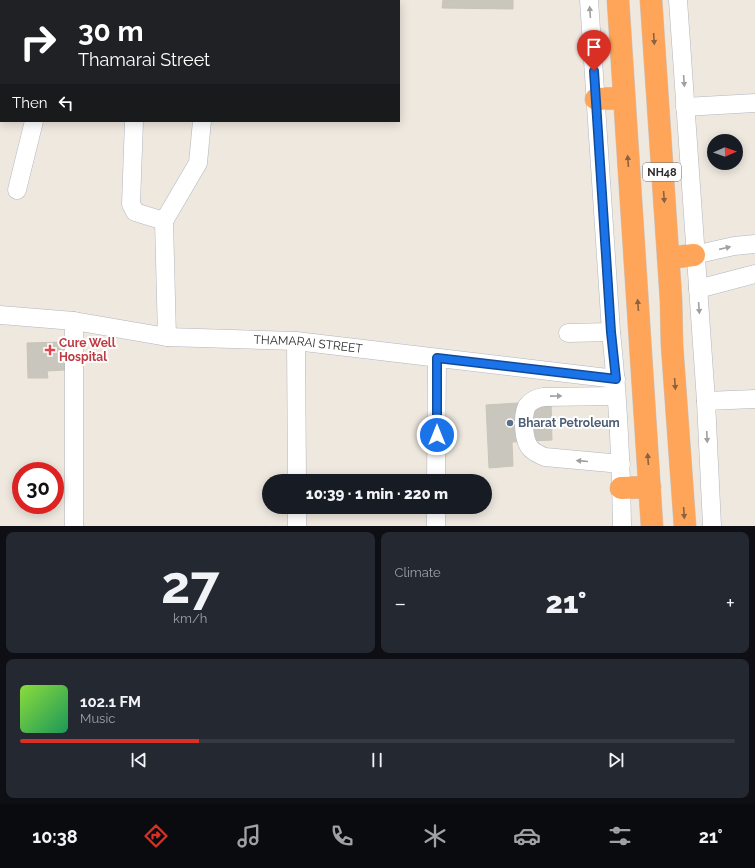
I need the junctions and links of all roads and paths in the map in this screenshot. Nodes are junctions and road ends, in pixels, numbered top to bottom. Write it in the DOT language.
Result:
graph roads {
  1 [pos="589,0"];
  2 [pos="618,0"];
  3 [pos="651,0"];
  4 [pos="678,0"];
  5 [pos="624,98"];
  6 [pos="596,99"];
  7 [pos="755,103"];
  8 [pos="685,108"];
  9 [pos="34,122"];
  10 [pos="134,122"];
  11 [pos="202,122"];
  12 [pos="16,190"];
  13 [pos="164,221"];
  14 [pos="755,244"];
  15 [pos="694,255"];
  16 [pos="668,258"];
  17 [pos="755,274"];
  18 [pos="698,289"];
  19 [pos="0,315"];
  20 [pos="74,321"];
  21 [pos="611,332"];
  22 [pos="568,333"];
  23 [pos="166,337"];
  24 [pos="296,341"];
  25 [pos="437,358"];
  26 [pos="616,387"];
  27 [pos="755,399"];
  28 [pos="706,401"];
  29 [pos="621,464"];
  30 [pos="296,474"];
  31 [pos="436,474"];
  32 [pos="650,487"];
  33 [pos="621,488"];
  34 [pos="297,514"];
  35 [pos="436,514"];
  36 [pos="74,526"];
  37 [pos="297,526"];
  38 [pos="436,526"];
  39 [pos="622,526"];
  40 [pos="652,526"];
  41 [pos="685,526"];
  42 [pos="712,526"];
  6 -- 1 [label="street, one-way"];
  2 -- 5 [label="highway, NH48"];
  3 -- 16 [label="highway, NH48, one-way"];
  4 -- 8 [label="street, one-way"];
  5 -- 6 [label="highway"];
  32 -- 5 [label="highway, NH48, one-way"];
  6 -- 21 [label="street"];
  7 -- 8 [label="street"];
  8 -- 15 [label="street"];
  9 -- 12 [label="street"];
  10 -- 13 [label="street"];
  11 -- 13 [label="street"];
  13 -- 23 [label="street"];
  15 -- 14 [label="street, one-way"];
  15 -- 16 [label="highway"];
  15 -- 18 [label="street"];
  16 -- 41 [label="highway, NH48, one-way"];
  17 -- 18 [label="street"];
  18 -- 28 [label="street, one-way"];
  19 -- 20 [label="street, THAMARAI STREET"];
  20 -- 23 [label="street, THAMARAI STREET"];
  20 -- 36 [label="street"];
  21 -- 22 [label="street"];
  21 -- 26 [label="street"];
  23 -- 24 [label="street, THAMARAI STREET"];
  24 -- 25 [label="street, THAMARAI STREET"];
  24 -- 30 [label="street"];
  25 -- 26 [label="street, THAMARAI STREET"];
  25 -- 31 [label="street"];
  26 -- 29 [label="street"];
  29 -- 26 [label="street, one-way"];
  27 -- 28 [label="street"];
  28 -- 42 [label="street, one-way"];
  29 -- 33 [label="street"];
  32 -- 33 [label="highway"];
  32 -- 40 [label="highway, NH48"];
  33 -- 39 [label="street"];
  34 -- 37 [label="street"];
  35 -- 38 [label="street"];
}
